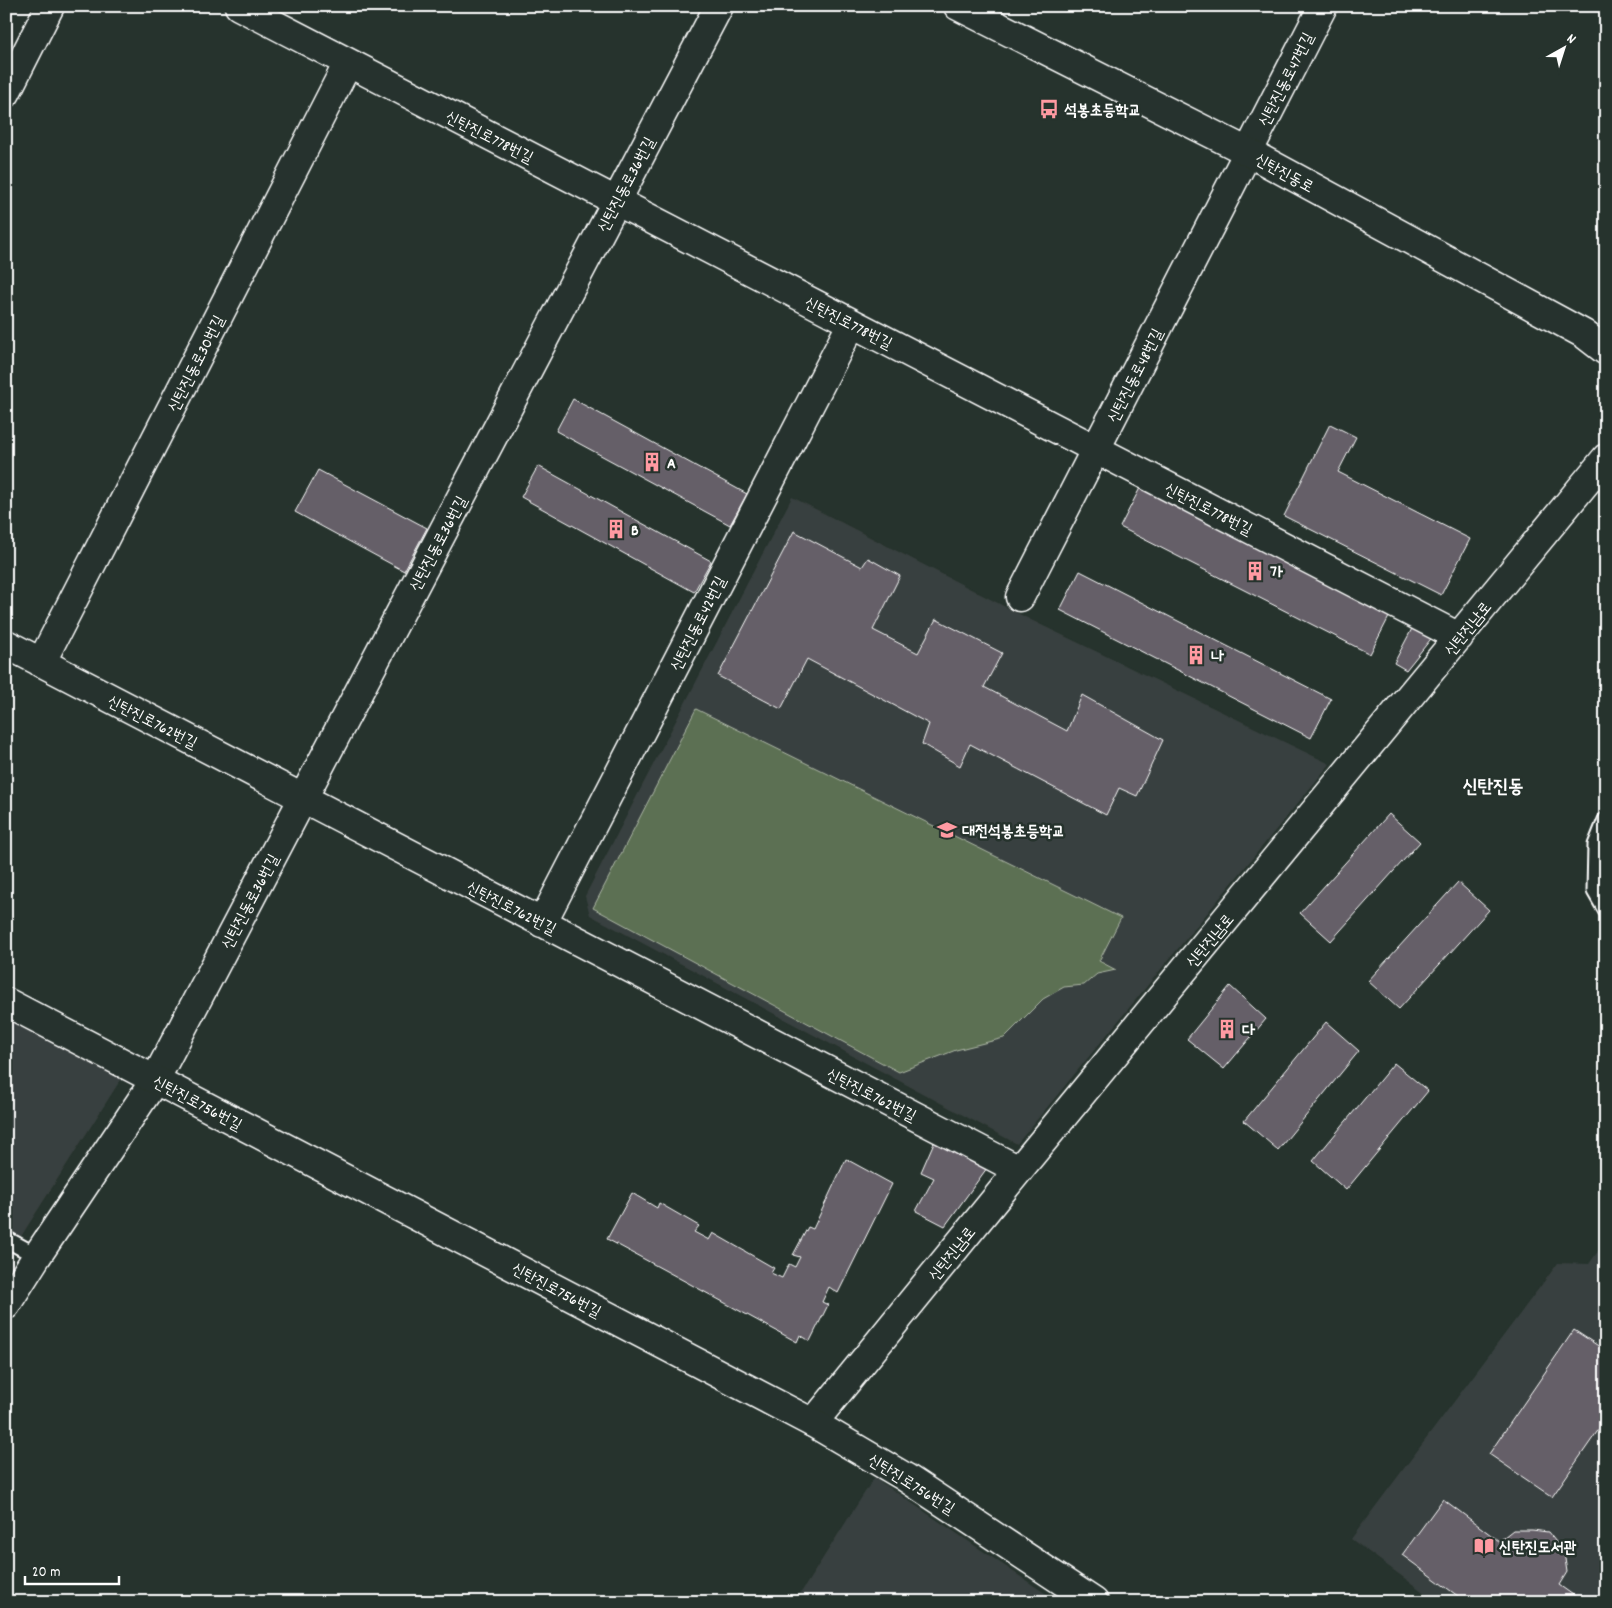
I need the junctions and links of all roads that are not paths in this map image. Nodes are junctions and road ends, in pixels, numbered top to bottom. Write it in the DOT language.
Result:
graph roads {
  1 [pos="50,6"];
  2 [pos="239,6"];
  3 [pos="719,6"];
  4 [pos="958,6"];
  5 [pos="1323,6"];
  6 [pos="348,62"];
  7 [pos="6,93"];
  8 [pos="1248,152"];
  9 [pos="616,201"];
  10 [pos="852,323"];
  11 [pos="1606,350"];
  12 [pos="1096,449"];
  13 [pos="1606,458"];
  14 [pos="1020,597"];
  15 [pos="1459,638"];
  16 [pos="6,644"];
  17 [pos="42,663"];
  18 [pos="303,798"];
  19 [pos="1606,820"];
  20 [pos="1606,910"];
  21 [pos="542,923"];
  22 [pos="6,1002"];
  23 [pos="156,1080"];
  24 [pos="1019,1170"];
  25 [pos="6,1240"];
  26 [pos="37,1256"];
  27 [pos="6,1305"];
  28 [pos="813,1423"];
  29 [pos="1094,1602"];
  1 -- 7 [label="street"];
  2 -- 6 [label="street, 신탄진로778번길"];
  3 -- 9 [label="street, 신탄진동로36번길"];
  4 -- 8 [label="street, 신탄진동로"];
  5 -- 8 [label="street, 신탄진동로47번길"];
  6 -- 9 [label="street, 신탄진로778번길"];
  6 -- 17 [label="street, 신탄진동로30번길"];
  8 -- 11 [label="street, 신탄진동로"];
  8 -- 12 [label="street, 신탄진동로48번길"];
  9 -- 10 [label="street, 신탄진로778번길"];
  9 -- 18 [label="street, 신탄진동로36번길"];
  10 -- 12 [label="street, 신탄진로778번길"];
  10 -- 21 [label="street, 신탄진동로42번길"];
  12 -- 14 [label="street, 신탄진동로48번길"];
  12 -- 15 [label="street, 신탄진로778번길"];
  13 -- 15 [label="street, 신탄진남로"];
  15 -- 24 [label="street, 신탄진남로"];
  16 -- 17 [label="street, 신탄진로762번길"];
  17 -- 18 [label="street, 신탄진로762번길"];
  18 -- 21 [label="street, 신탄진로762번길"];
  18 -- 23 [label="street, 신탄진동로36번길"];
  19 -- 20 [label="lane"];
  21 -- 24 [label="street, 신탄진로762번길"];
  22 -- 23 [label="street, 신탄진로756번길"];
  23 -- 26 [label="street, 신탄진동로36번길"];
  23 -- 28 [label="street, 신탄진로756번길"];
  24 -- 28 [label="street, 신탄진남로"];
  25 -- 26 [label="lane"];
  26 -- 27 [label="street, 신탄진동로36번길"];
  28 -- 29 [label="street, 신탄진로756번길"];
}
